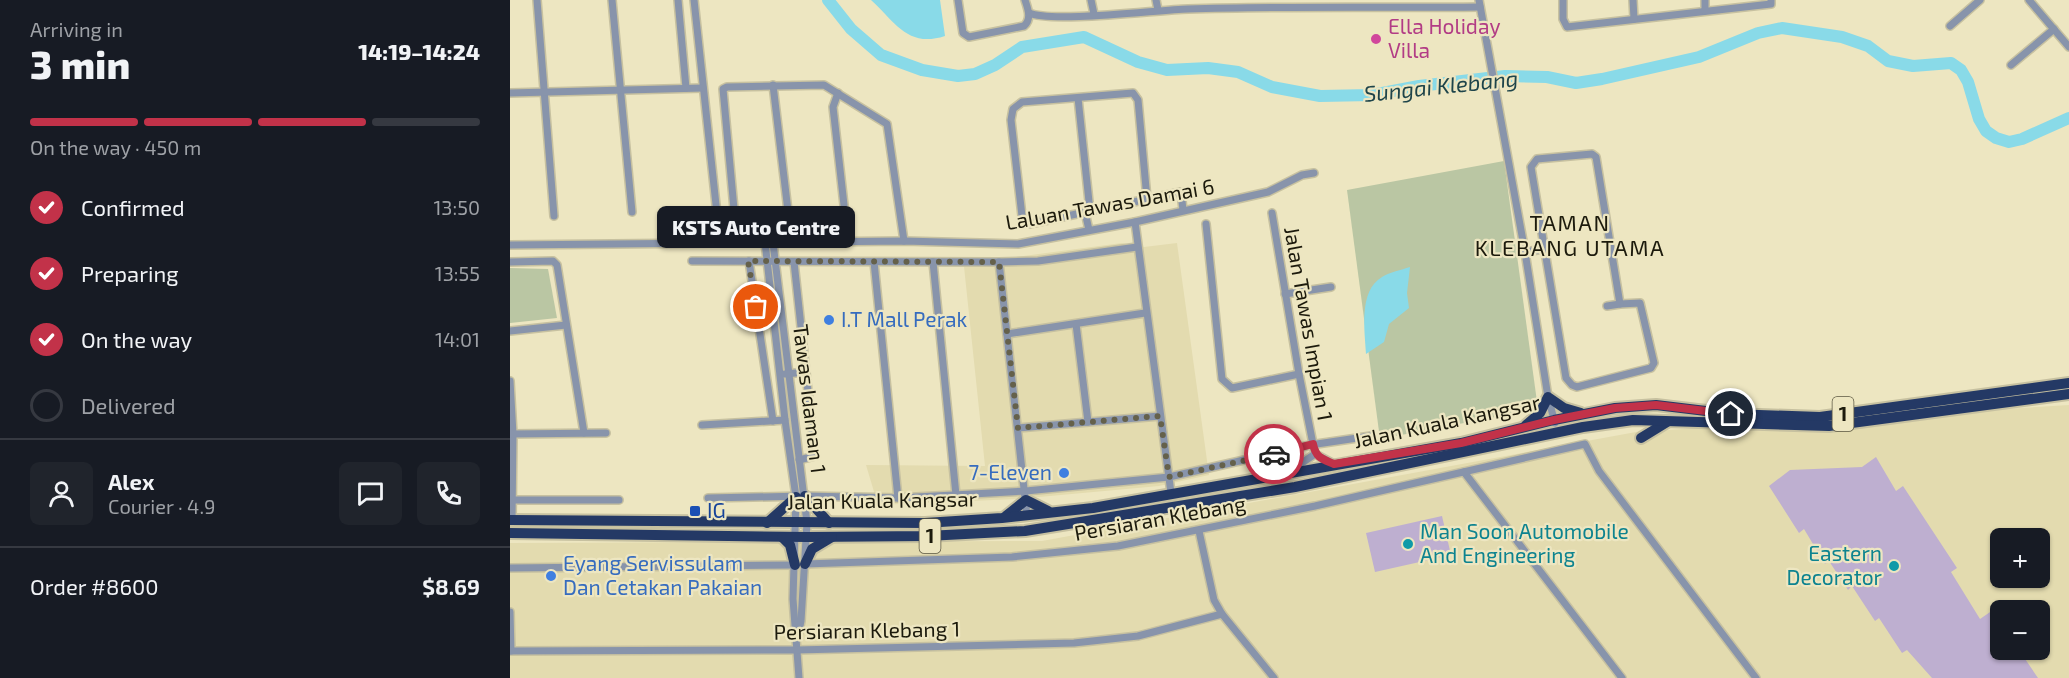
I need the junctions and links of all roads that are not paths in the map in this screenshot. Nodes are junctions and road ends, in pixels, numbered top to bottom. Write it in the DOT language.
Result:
graph roads {
  1 [pos="537,0"];
  2 [pos="612,0"];
  3 [pos="678,0"];
  4 [pos="694,0"];
  5 [pos="958,0"];
  6 [pos="1025,0"];
  7 [pos="1091,0"];
  8 [pos="1156,0"];
  9 [pos="1217,0"];
  10 [pos="1563,0"];
  11 [pos="1633,0"];
  12 [pos="1705,0"];
  13 [pos="1771,0"];
  14 [pos="1980,0"];
  15 [pos="2029,0"];
  16 [pos="1480,4"];
  17 [pos="1219,9"];
  18 [pos="1158,10"];
  19 [pos="1705,11"];
  20 [pos="1029,12"];
  21 [pos="1094,14"];
  22 [pos="1634,19"];
  23 [pos="1950,26"];
  24 [pos="2054,29"];
  25 [pos="2069,47"];
  26 [pos="2012,65"];
  27 [pos="773,85"];
  28 [pos="686,88"];
  29 [pos="703,88"];
  30 [pos="620,90"];
  31 [pos="543,92"];
  32 [pos="510,93"];
  33 [pos="838,93"];
  34 [pos="1078,98"];
  35 [pos="1314,173"];
  36 [pos="1148,199"];
  37 [pos="844,205"];
  38 [pos="734,209"];
  39 [pos="1183,210"];
  40 [pos="788,211"];
  41 [pos="632,212"];
  42 [pos="1088,212"];
  43 [pos="1272,213"];
  44 [pos="554,216"];
  45 [pos="1135,222"];
  46 [pos="1206,224"];
  47 [pos="1089,231"];
  48 [pos="904,241"];
  49 [pos="720,242"];
  50 [pos="769,243"];
  51 [pos="510,245"];
  52 [pos="1137,247"];
  53 [pos="1544,249"];
  54 [pos="1526,252"];
  55 [pos="692,261"];
  56 [pos="748,261"];
  57 [pos="510,262"];
  58 [pos="771,262"];
  59 [pos="794,262"];
  60 [pos="874,262"];
  61 [pos="933,262"];
  62 [pos="999,262"];
  63 [pos="1332,287"];
  64 [pos="1285,294"];
  65 [pos="1620,304"];
  66 [pos="1607,306"];
  67 [pos="1145,313"];
  68 [pos="1076,324"];
  69 [pos="566,325"];
  70 [pos="510,331"];
  71 [pos="1007,334"];
  72 [pos="806,372"];
  73 [pos="788,374"];
  74 [pos="779,375"];
  75 [pos="1299,375"];
  76 [pos="510,381"];
  77 [pos="2069,383"];
  78 [pos="2069,394"];
  79 [pos="1548,397"];
  80 [pos="1584,414"];
  81 [pos="1160,416"];
  82 [pos="784,420"];
  83 [pos="1667,421"];
  84 [pos="773,422"];
  85 [pos="1088,422"];
  86 [pos="1555,422"];
  87 [pos="702,425"];
  88 [pos="1591,426"];
  89 [pos="1018,428"];
  90 [pos="1522,428"];
  91 [pos="606,433"];
  92 [pos="512,434"];
  93 [pos="584,434"];
  94 [pos="1371,436"];
  95 [pos="1641,438"];
  96 [pos="1313,444"];
  97 [pos="1480,449"];
  98 [pos="1315,454"];
  99 [pos="799,460"];
  100 [pos="1334,464"];
  101 [pos="1464,472"];
  102 [pos="1288,473"];
  103 [pos="1169,477"];
  104 [pos="1171,493"];
  105 [pos="956,495"];
  106 [pos="800,496"];
  107 [pos="1026,496"];
  108 [pos="708,498"];
  109 [pos="898,498"];
  110 [pos="511,500"];
  111 [pos="619,500"];
  112 [pos="1054,513"];
  113 [pos="1027,516"];
  114 [pos="1002,518"];
  115 [pos="511,520"];
  116 [pos="766,523"];
  117 [pos="801,523"];
  118 [pos="829,523"];
  119 [pos="1057,527"];
  120 [pos="1199,531"];
  121 [pos="1003,533"];
  122 [pos="510,534"];
  123 [pos="782,537"];
  124 [pos="802,537"];
  125 [pos="832,537"];
  126 [pos="800,565"];
  127 [pos="510,568"];
  128 [pos="510,612"];
  129 [pos="1222,614"];
  130 [pos="797,650"];
  131 [pos="510,651"];
  132 [pos="798,678"];
  133 [pos="1274,678"];
  134 [pos="1622,678"];
  135 [pos="1756,678"];
  1 -- 31 [label="street"];
  2 -- 30 [label="street"];
  3 -- 28 [label="street"];
  4 -- 29 [label="street"];
  5 -- 20 [label="street"];
  6 -- 20 [label="street"];
  7 -- 21 [label="street"];
  8 -- 18 [label="street"];
  9 -- 17 [label="street"];
  10 -- 22 [label="street"];
  11 -- 22 [label="street"];
  12 -- 19 [label="street"];
  13 -- 19 [label="street"];
  14 -- 23 [label="street"];
  15 -- 24 [label="street"];
  16 -- 17 [label="street"];
  16 -- 54 [label="street"];
  17 -- 18 [label="street"];
  18 -- 21 [label="street"];
  19 -- 22 [label="street"];
  20 -- 21 [label="street"];
  24 -- 25 [label="street"];
  24 -- 26 [label="street"];
  27 -- 33 [label="street"];
  27 -- 38 [label="street"];
  27 -- 40 [label="street"];
  28 -- 29 [label="street"];
  28 -- 30 [label="street"];
  29 -- 49 [label="street"];
  30 -- 31 [label="street"];
  30 -- 41 [label="street"];
  31 -- 32 [label="street"];
  31 -- 44 [label="street"];
  33 -- 37 [label="street"];
  33 -- 48 [label="street"];
  34 -- 36 [label="street"];
  34 -- 42 [label="street"];
  34 -- 42 [label="street"];
  35 -- 39 [label="street, Laluan Tawas Damai 6"];
  36 -- 39 [label="street"];
  36 -- 42 [label="street"];
  39 -- 45 [label="street, Laluan Tawas Damai 6"];
  42 -- 47 [label="street"];
  43 -- 64 [label="street, Jalan Tawas Impian 1"];
  45 -- 47 [label="street, Laluan Tawas Damai 6"];
  45 -- 52 [label="street"];
  46 -- 75 [label="street"];
  47 -- 48 [label="street, Laluan Tawas Damai 6"];
  48 -- 50 [label="street, Laluan Tawas Damai 6"];
  49 -- 50 [label="street, Laluan Tawas Damai 6"];
  49 -- 51 [label="street, Laluan Tawas Damai 6"];
  50 -- 58 [label="street, Tawas Idaman 1"];
  52 -- 62 [label="street, Laluan Tawas Damai 6"];
  52 -- 67 [label="street"];
  53 -- 54 [label="street"];
  53 -- 65 [label="street"];
  53 -- 65 [label="street"];
  54 -- 79 [label="street"];
  55 -- 56 [label="street, Laluan Tawas Damai 6"];
  56 -- 58 [label="street, Laluan Tawas Damai 6"];
  56 -- 84 [label="street"];
  57 -- 69 [label="street"];
  58 -- 59 [label="street, Laluan Tawas Damai 6"];
  58 -- 73 [label="street, Tawas Idaman 1"];
  58 -- 74 [label="street, Tawas Idaman 1"];
  59 -- 60 [label="street, Laluan Tawas Damai 6"];
  59 -- 72 [label="street"];
  60 -- 61 [label="street, Laluan Tawas Damai 6"];
  60 -- 109 [label="street"];
  61 -- 62 [label="street, Laluan Tawas Damai 6"];
  61 -- 105 [label="street"];
  62 -- 71 [label="street"];
  63 -- 64 [label="street"];
  64 -- 75 [label="street, Jalan Tawas Impian 1"];
  65 -- 66 [label="street"];
  67 -- 68 [label="street"];
  67 -- 81 [label="street"];
  68 -- 71 [label="street"];
  68 -- 85 [label="street"];
  69 -- 70 [label="street"];
  69 -- 93 [label="street"];
  71 -- 89 [label="street"];
  72 -- 73 [label="street"];
  72 -- 99 [label="street"];
  73 -- 74 [label="street"];
  73 -- 99 [label="street, Tawas Idaman 1"];
  74 -- 82 [label="street, Tawas Idaman 1"];
  75 -- 96 [label="street, Jalan Tawas Impian 1"];
  76 -- 92 [label="street"];
  77 -- 80 [label="highway, Jalan Kuala Kangsar / 1"];
  78 -- 83 [label="highway, Jalan Kuala Kangsar / 1"];
  79 -- 80 [label="highway"];
  79 -- 86 [label="street"];
  79 -- 90 [label="highway"];
  80 -- 86 [label="highway, Jalan Kuala Kangsar / 1"];
  81 -- 85 [label="street"];
  81 -- 103 [label="street"];
  82 -- 84 [label="street"];
  82 -- 106 [label="street, Tawas Idaman 1"];
  83 -- 88 [label="highway, Jalan Kuala Kangsar / 1"];
  83 -- 95 [label="highway"];
  84 -- 87 [label="street"];
  85 -- 89 [label="street"];
  86 -- 88 [label="highway"];
  86 -- 90 [label="highway, Jalan Kuala Kangsar / 1"];
  86 -- 97 [label="highway"];
  88 -- 97 [label="highway, Jalan Kuala Kangsar / 1"];
  89 -- 107 [label="street"];
  90 -- 100 [label="highway, Jalan Kuala Kangsar / 1"];
  91 -- 93 [label="street"];
  92 -- 93 [label="street"];
  92 -- 110 [label="street"];
  94 -- 96 [label="street"];
  96 -- 98 [label="street, Jalan Tawas Impian 1"];
  96 -- 103 [label="street"];
  97 -- 119 [label="highway, Jalan Kuala Kangsar / 1"];
  98 -- 100 [label="street, Jalan Tawas Impian 1"];
  98 -- 102 [label="street"];
  99 -- 106 [label="street, Tawas Idaman 1"];
  100 -- 102 [label="highway, Jalan Kuala Kangsar / 1"];
  101 -- 120 [label="street, Persiaran Klebang"];
  101 -- 134 [label="street"];
  101 -- 135 [label="street, Persiaran Klebang"];
  102 -- 104 [label="highway, Jalan Kuala Kangsar / 1"];
  103 -- 104 [label="street"];
  103 -- 107 [label="street"];
  104 -- 112 [label="highway, Jalan Kuala Kangsar / 1"];
  105 -- 107 [label="street"];
  105 -- 109 [label="street"];
  106 -- 108 [label="street"];
  106 -- 109 [label="street"];
  106 -- 116 [label="highway"];
  106 -- 117 [label="street, Tawas Idaman 1"];
  106 -- 117 [label="street, Tawas Idaman 1"];
  106 -- 118 [label="highway"];
  107 -- 112 [label="highway"];
  107 -- 113 [label="street"];
  107 -- 114 [label="highway"];
  110 -- 111 [label="street"];
  110 -- 115 [label="street"];
  112 -- 113 [label="highway, Jalan Kuala Kangsar / 1"];
  113 -- 114 [label="highway, Jalan Kuala Kangsar / 1"];
  113 -- 119 [label="highway"];
  113 -- 121 [label="highway"];
  114 -- 118 [label="highway, Jalan Kuala Kangsar / 1"];
  115 -- 116 [label="highway, Jalan Kuala Kangsar / 1"];
  116 -- 117 [label="highway, Jalan Kuala Kangsar / 1"];
  117 -- 118 [label="highway, Jalan Kuala Kangsar / 1"];
  117 -- 124 [label="street"];
  117 -- 124 [label="street"];
  119 -- 121 [label="highway, Jalan Kuala Kangsar / 1"];
  120 -- 126 [label="street, Persiaran Klebang"];
  120 -- 129 [label="street"];
  121 -- 125 [label="highway, Jalan Kuala Kangsar / 1"];
  122 -- 123 [label="highway, Jalan Kuala Kangsar / 1"];
  123 -- 124 [label="highway, Jalan Kuala Kangsar / 1"];
  123 -- 126 [label="highway"];
  124 -- 125 [label="highway, Jalan Kuala Kangsar / 1"];
  124 -- 126 [label="street"];
  124 -- 126 [label="street"];
  125 -- 126 [label="highway"];
  126 -- 127 [label="street, Persiaran Klebang"];
  126 -- 130 [label="street"];
  128 -- 131 [label="street"];
  129 -- 130 [label="street, Persiaran Klebang 1"];
  129 -- 133 [label="street"];
  130 -- 131 [label="street, Persiaran Klebang 1"];
  130 -- 132 [label="street"];
}
